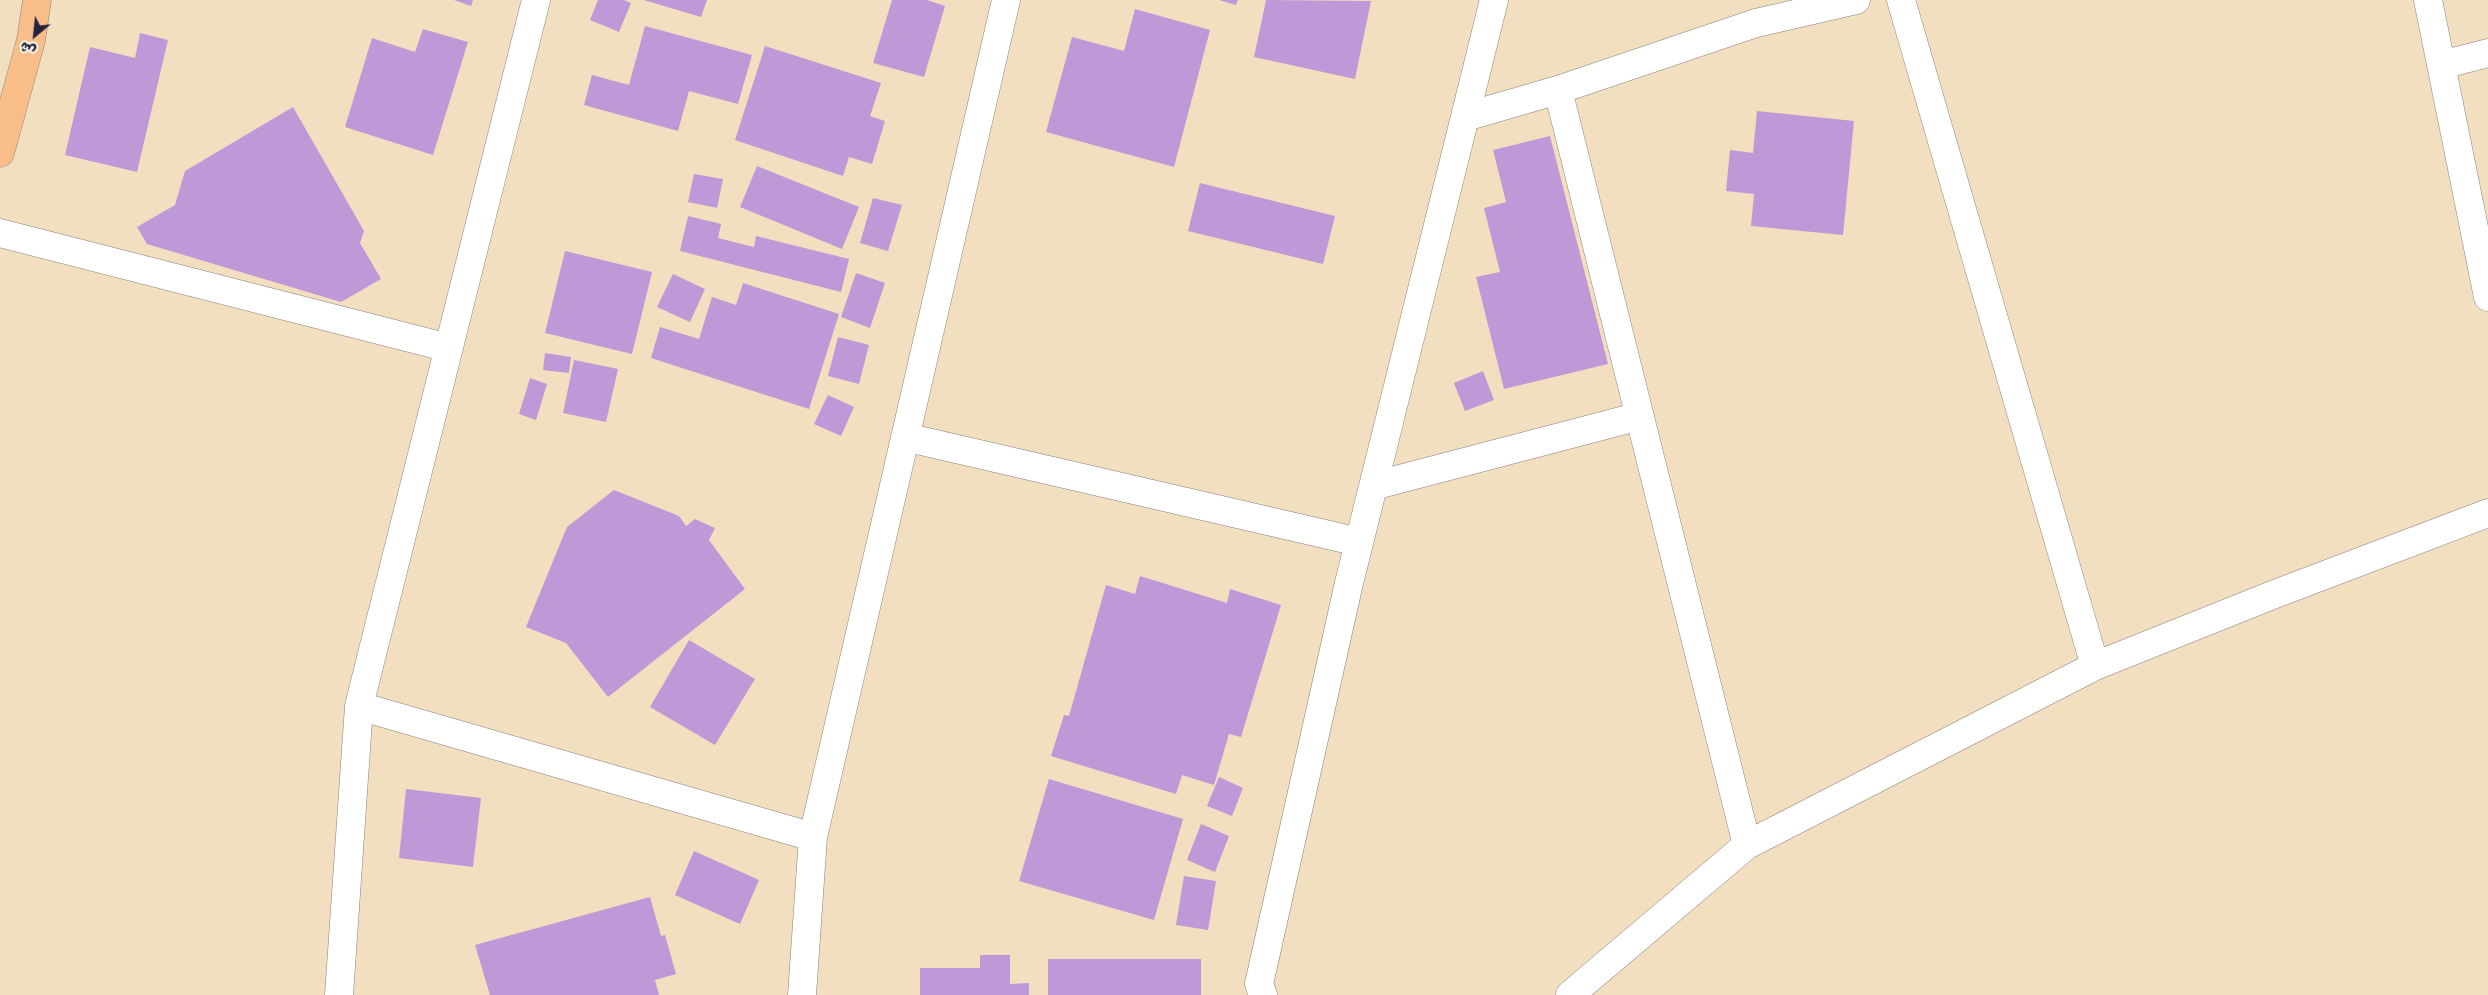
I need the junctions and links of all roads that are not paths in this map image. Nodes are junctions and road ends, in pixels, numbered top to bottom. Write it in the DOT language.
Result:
graph roads {
  1 [pos="37,0"];
  2 [pos="536,0"];
  3 [pos="1006,0"];
  4 [pos="1494,0"];
  5 [pos="1901,0"];
  6 [pos="2428,0"];
  7 [pos="1850,1"];
  8 [pos="2488,53"];
  9 [pos="2441,64"];
  10 [pos="1558,90"];
  11 [pos="1465,117"];
  12 [pos="0,153"];
  13 [pos="0,233"];
  14 [pos="2488,298"];
  15 [pos="449,348"];
  16 [pos="1640,416"];
  17 [pos="905,437"];
  18 [pos="1373,486"];
  19 [pos="2488,514"];
  20 [pos="1359,542"];
  21 [pos="2096,666"];
  22 [pos="359,706"];
  23 [pos="813,837"];
  24 [pos="1747,845"];
  25 [pos="339,995"];
  26 [pos="802,995"];
  27 [pos="1263,995"];
  28 [pos="1570,995"];
  1 -- 12 [label="main road"];
  2 -- 15 [label="street"];
  3 -- 17 [label="street"];
  4 -- 11 [label="street"];
  5 -- 21 [label="street"];
  6 -- 9 [label="street"];
  7 -- 10 [label="street"];
  8 -- 9 [label="street"];
  9 -- 14 [label="street"];
  10 -- 11 [label="street"];
  10 -- 16 [label="street"];
  11 -- 18 [label="street"];
  13 -- 15 [label="street"];
  15 -- 22 [label="street"];
  16 -- 18 [label="street"];
  16 -- 24 [label="street"];
  17 -- 20 [label="street"];
  17 -- 23 [label="street"];
  18 -- 20 [label="street"];
  19 -- 21 [label="street"];
  20 -- 27 [label="street"];
  21 -- 24 [label="street"];
  22 -- 23 [label="street"];
  22 -- 25 [label="street"];
  23 -- 26 [label="street"];
  24 -- 28 [label="street"];
}
